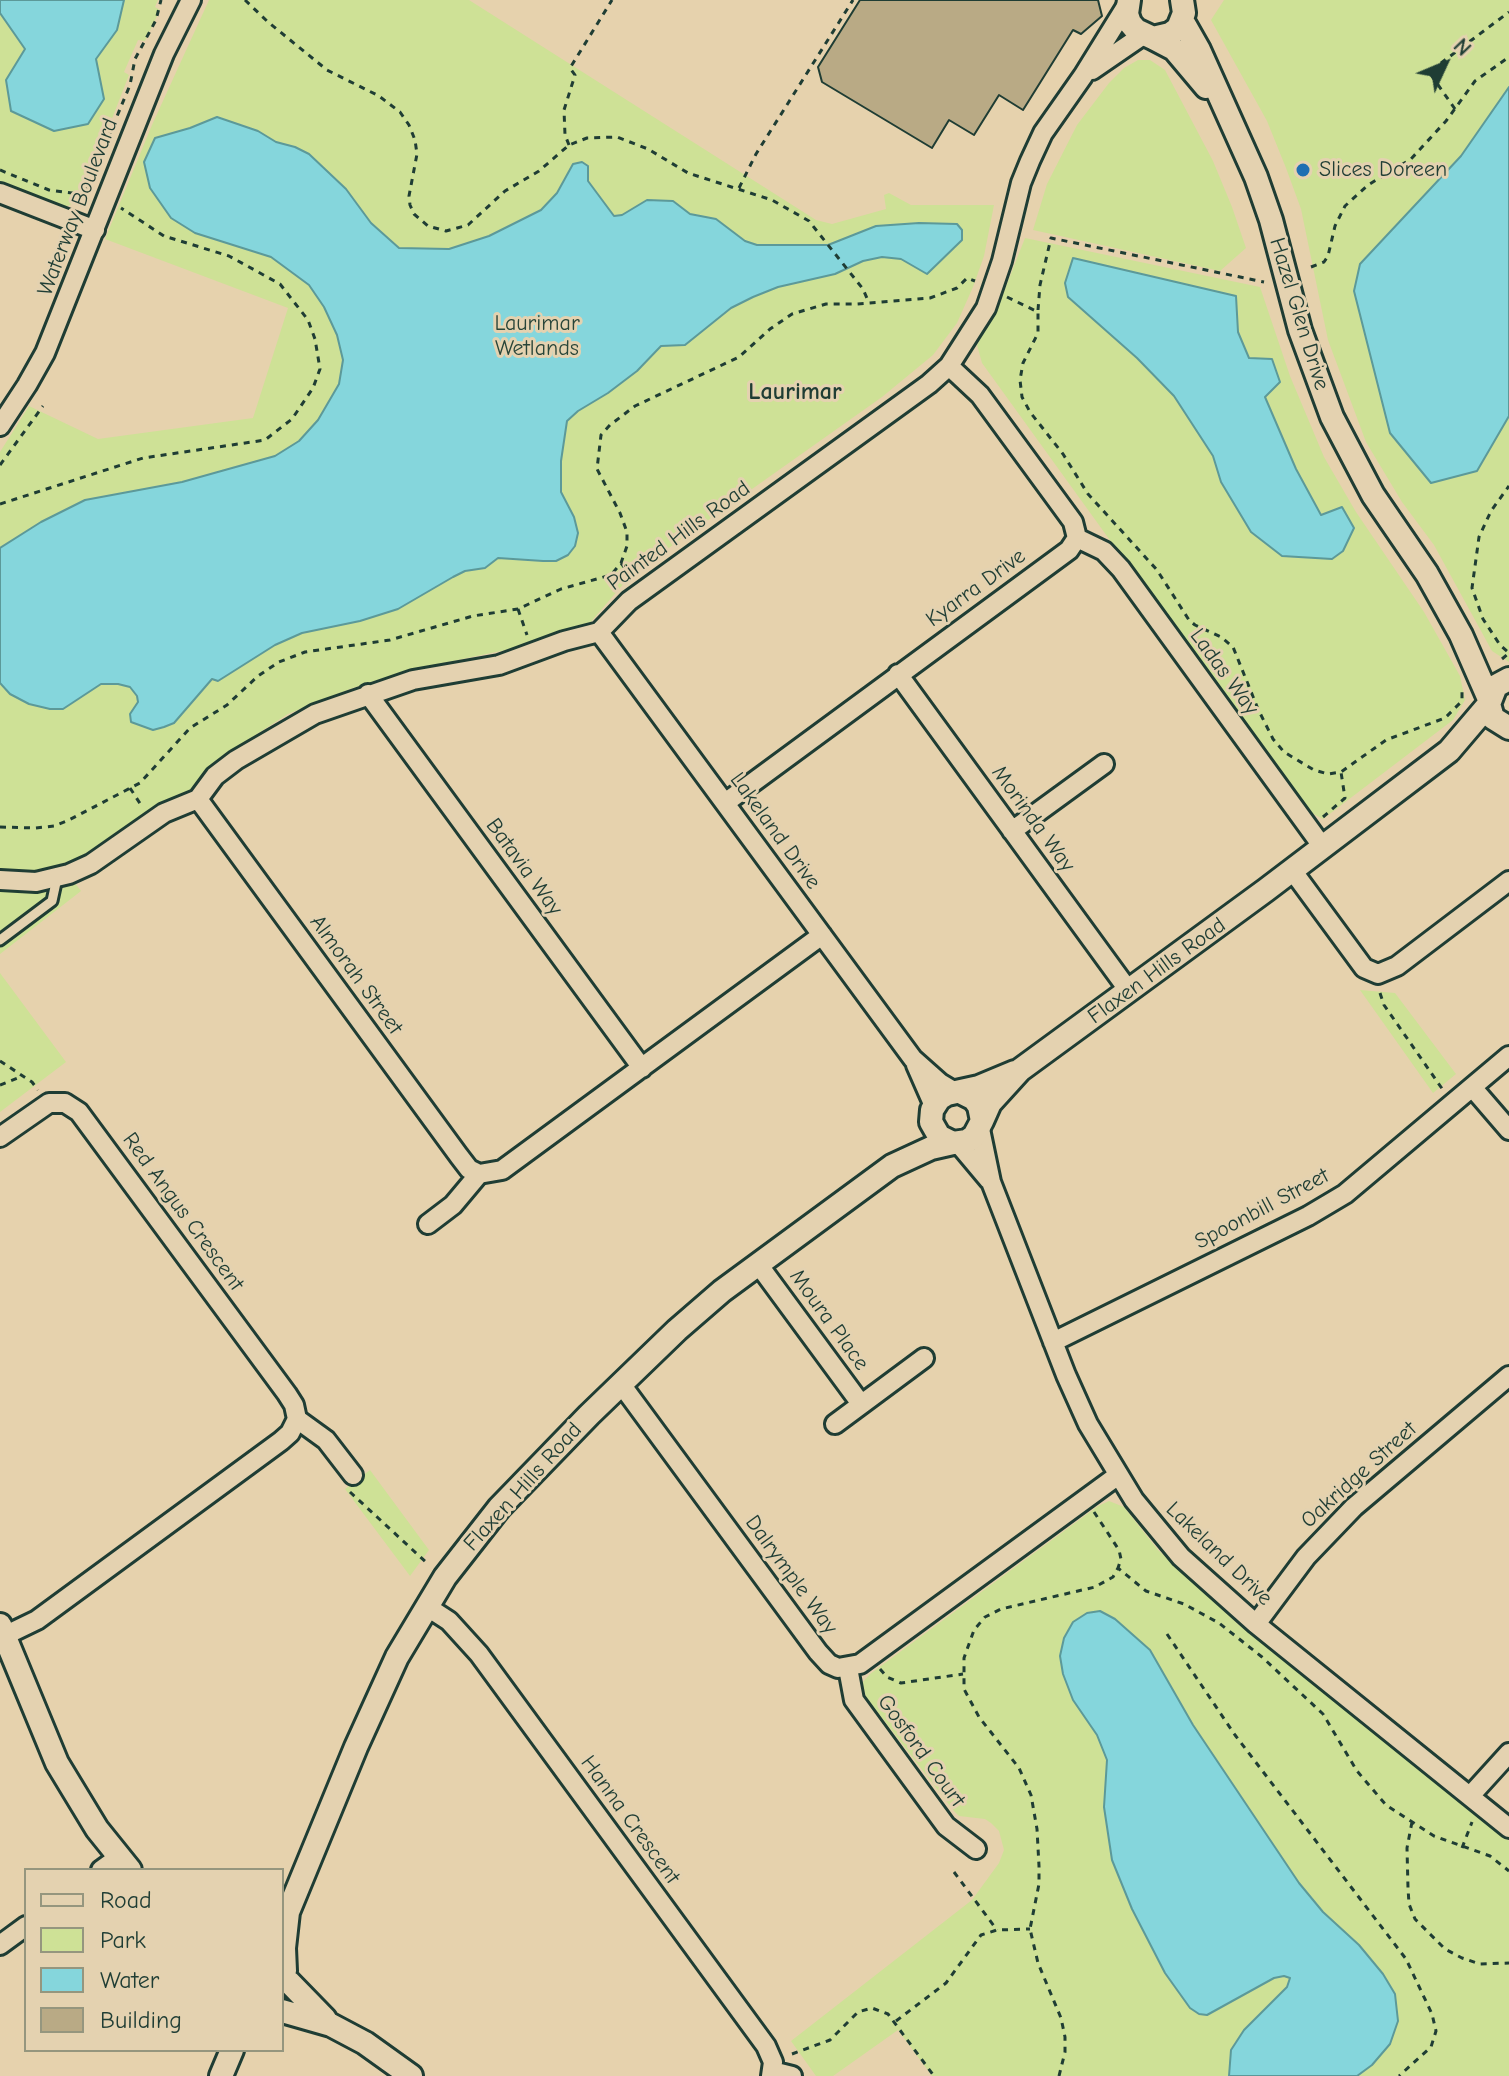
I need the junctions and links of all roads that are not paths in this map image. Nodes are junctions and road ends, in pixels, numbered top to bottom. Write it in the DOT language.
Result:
graph roads {
  1 [pos="191,0"];
  2 [pos="1128,3"];
  3 [pos="1186,8"];
  4 [pos="1148,36"];
  5 [pos="1083,76"];
  6 [pos="1224,110"];
  7 [pos="0,193"];
  8 [pos="95,230"];
  9 [pos="949,366"];
  10 [pos="0,426"];
  11 [pos="1077,538"];
  12 [pos="599,632"];
  13 [pos="1502,667"];
  14 [pos="898,674"];
  15 [pos="368,694"];
  16 [pos="1489,702"];
  17 [pos="1506,727"];
  18 [pos="1449,751"];
  19 [pos="1104,764"];
  20 [pos="198,799"];
  21 [pos="725,803"];
  22 [pos="1012,831"];
  23 [pos="1316,836"];
  24 [pos="1292,870"];
  25 [pos="57,878"];
  26 [pos="0,880"];
  27 [pos="1509,881"];
  28 [pos="822,935"];
  29 [pos="0,940"];
  30 [pos="1129,991"];
  31 [pos="1509,1056"];
  32 [pos="913,1059"];
  33 [pos="642,1068"];
  34 [pos="1020,1070"];
  35 [pos="1472,1087"];
  36 [pos="958,1092"];
  37 [pos="932,1110"];
  38 [pos="981,1125"];
  39 [pos="1509,1130"];
  40 [pos="0,1137"];
  41 [pos="956,1143"];
  42 [pos="892,1166"];
  43 [pos="479,1174"];
  44 [pos="991,1182"];
  45 [pos="428,1224"];
  46 [pos="758,1264"];
  47 [pos="1053,1342"];
  48 [pos="924,1358"];
  49 [pos="1509,1376"];
  50 [pos="621,1384"];
  51 [pos="861,1404"];
  52 [pos="297,1419"];
  53 [pos="835,1424"];
  54 [pos="1117,1476"];
  55 [pos="348,1479"];
  56 [pos="426,1606"];
  57 [pos="1256,1624"];
  58 [pos="2,1631"];
  59 [pos="848,1668"];
  60 [pos="1509,1753"];
  61 [pos="1476,1801"];
  62 [pos="1509,1828"];
  63 [pos="976,1849"];
  64 [pos="117,1866"];
  65 [pos="285,1916"];
  66 [pos="24,1927"];
  67 [pos="0,1945"];
  68 [pos="284,1981"];
  69 [pos="284,2012"];
  70 [pos="331,2025"];
  71 [pos="231,2052"];
  72 [pos="771,2073"];
  73 [pos="221,2076"];
  74 [pos="411,2076"];
  75 [pos="792,2076"];
  1 -- 8 [label="street, Waterway Boulevard"];
  2 -- 4 [label="street"];
  2 -- 5 [label="street, Painted Hills Road"];
  3 -- 4 [label="street"];
  3 -- 6 [label="street, Hazel Glen Drive"];
  4 -- 5 [label="street, Painted Hills Road"];
  4 -- 6 [label="street, Hazel Glen Drive"];
  5 -- 9 [label="street, Painted Hills Road"];
  6 -- 13 [label="street, Hazel Glen Drive"];
  7 -- 8 [label="street"];
  8 -- 10 [label="street, Waterway Boulevard"];
  9 -- 11 [label="street"];
  9 -- 12 [label="street, Painted Hills Road"];
  11 -- 14 [label="street, Kyarra Drive"];
  11 -- 23 [label="street, Ladas Way"];
  12 -- 15 [label="street"];
  12 -- 21 [label="street, Lakeland Drive"];
  13 -- 16 [label="street, Flaxen Hills Road"];
  14 -- 21 [label="street, Kyarra Drive"];
  14 -- 22 [label="street, Morinda Way"];
  15 -- 20 [label="street"];
  15 -- 33 [label="street, Batavia Way"];
  16 -- 17 [label="street"];
  16 -- 18 [label="street, Flaxen Hills Road"];
  17 -- 18 [label="street, Flaxen Hills Road"];
  18 -- 23 [label="street, Flaxen Hills Road"];
  19 -- 22 [label="street"];
  20 -- 25 [label="street"];
  20 -- 43 [label="street, Almorah Street"];
  21 -- 28 [label="street, Lakeland Drive"];
  22 -- 30 [label="street, Morinda Way"];
  23 -- 24 [label="street, Flaxen Hills Road"];
  24 -- 27 [label="street"];
  24 -- 30 [label="street, Flaxen Hills Road"];
  25 -- 26 [label="street"];
  25 -- 29 [label="lane"];
  28 -- 32 [label="street, Lakeland Drive"];
  28 -- 33 [label="street"];
  30 -- 34 [label="street, Flaxen Hills Road"];
  31 -- 35 [label="street, Spoonbill Street"];
  32 -- 36 [label="street, Lakeland Drive"];
  32 -- 37 [label="street, Lakeland Drive"];
  33 -- 43 [label="street"];
  34 -- 36 [label="street, Flaxen Hills Road"];
  34 -- 38 [label="street, Flaxen Hills Road"];
  35 -- 39 [label="street"];
  35 -- 47 [label="street, Spoonbill Street"];
  36 -- 37 [label="street"];
  36 -- 38 [label="street"];
  37 -- 41 [label="street"];
  37 -- 42 [label="street, Flaxen Hills Road"];
  38 -- 41 [label="street"];
  38 -- 44 [label="street, Lakeland Drive"];
  40 -- 52 [label="street, Red Angus Crescent"];
  41 -- 42 [label="street, Flaxen Hills Road"];
  41 -- 44 [label="street, Lakeland Drive"];
  42 -- 46 [label="street, Flaxen Hills Road"];
  43 -- 45 [label="street"];
  44 -- 47 [label="street, Lakeland Drive"];
  46 -- 50 [label="street, Flaxen Hills Road"];
  46 -- 51 [label="street, Moura Place"];
  47 -- 54 [label="street, Lakeland Drive"];
  48 -- 51 [label="street, Moura Place"];
  49 -- 57 [label="street, Oakridge Street"];
  50 -- 56 [label="street, Flaxen Hills Road"];
  50 -- 59 [label="street, Dalrymple Way"];
  51 -- 53 [label="street, Moura Place"];
  52 -- 55 [label="street, Red Angus Crescent"];
  52 -- 58 [label="street"];
  54 -- 57 [label="street, Lakeland Drive"];
  54 -- 59 [label="street"];
  56 -- 65 [label="street, Flaxen Hills Road"];
  56 -- 72 [label="street, Hanna Crescent"];
  57 -- 61 [label="street, Lakeland Drive"];
  58 -- 64 [label="street"];
  59 -- 63 [label="street, Gosford Court"];
  60 -- 61 [label="street"];
  61 -- 62 [label="street, Lakeland Drive"];
  65 -- 68 [label="street, Flaxen Hills Road"];
  66 -- 67 [label="street"];
  68 -- 70 [label="street"];
  69 -- 70 [label="street"];
  70 -- 74 [label="street"];
  71 -- 73 [label="street"];
  72 -- 75 [label="street"];
}
